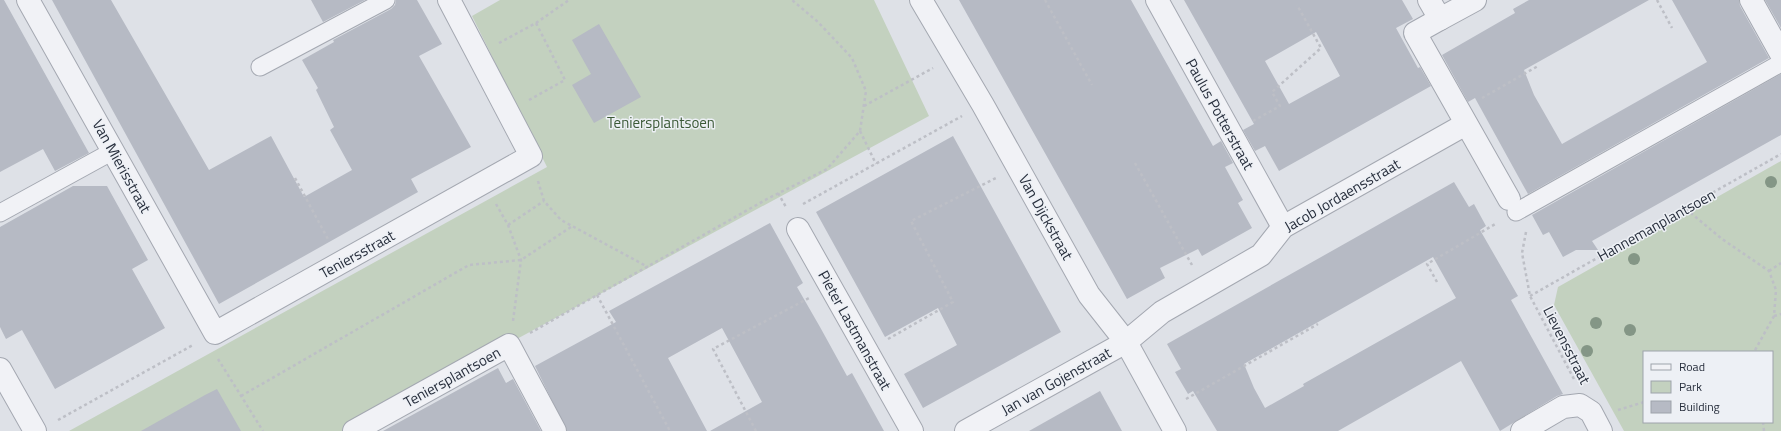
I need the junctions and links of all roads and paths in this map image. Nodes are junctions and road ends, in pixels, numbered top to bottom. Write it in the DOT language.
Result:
graph roads {
  1 [pos="28,0"];
  2 [pos="386,0"];
  3 [pos="568,0"];
  4 [pos="792,0"];
  5 [pos="921,0"];
  6 [pos="1045,0"];
  7 [pos="1157,0"];
  8 [pos="1429,0"];
  9 [pos="1475,0"];
  10 [pos="1657,0"];
  11 [pos="1752,0"];
  12 [pos="451,5"];
  13 [pos="1296,5"];
  14 [pos="1440,19"];
  15 [pos="536,23"];
  16 [pos="1672,28"];
  17 [pos="477,54"];
  18 [pos="1781,54"];
  19 [pos="954,57"];
  20 [pos="1781,64"];
  21 [pos="1538,66"];
  22 [pos="260,67"];
  23 [pos="1092,86"];
  24 [pos="983,105"];
  25 [pos="864,107"];
  26 [pos="507,112"];
  27 [pos="1462,118"];
  28 [pos="860,131"];
  29 [pos="1232,134"];
  30 [pos="113,151"];
  31 [pos="1781,154"];
  32 [pos="1135,163"];
  33 [pos="876,164"];
  34 [pos="1018,167"];
  35 [pos="295,178"];
  36 [pos="484,182"];
  37 [pos="802,204"];
  38 [pos="1512,206"];
  39 [pos="1686,208"];
  40 [pos="0,213"];
  41 [pos="508,225"];
  42 [pos="571,227"];
  43 [pos="1283,227"];
  44 [pos="798,229"];
  45 [pos="521,260"];
  46 [pos="341,262"];
  47 [pos="1781,263"];
  48 [pos="648,267"];
  49 [pos="1769,270"];
  50 [pos="1437,282"];
  51 [pos="830,286"];
  52 [pos="1204,288"];
  53 [pos="596,295"];
  54 [pos="1530,296"];
  55 [pos="1781,314"];
  56 [pos="1774,316"];
  57 [pos="1318,324"];
  58 [pos="210,335"];
  59 [pos="1126,342"];
  60 [pos="509,345"];
  61 [pos="867,350"];
  62 [pos="1755,351"];
  63 [pos="0,369"];
  64 [pos="241,396"];
  65 [pos="1580,405"];
  66 [pos="1164,412"];
  67 [pos="43,427"];
  68 [pos="263,431"];
  69 [pos="354,431"];
  70 [pos="555,431"];
  71 [pos="670,431"];
  72 [pos="756,431"];
  73 [pos="912,431"];
  74 [pos="966,431"];
  75 [pos="1175,431"];
  76 [pos="1522,431"];
  77 [pos="1601,431"];
  1 -- 30 [label="street, Van Mierisstraat"];
  2 -- 22 [label="lane"];
  3 -- 15 [label="path"];
  4 -- 25 [label="path"];
  5 -- 19 [label="street, Van Dijckstraat"];
  6 -- 23 [label="path"];
  7 -- 29 [label="street, Paulus Potterstraat"];
  8 -- 14 [label="street"];
  9 -- 14 [label="street"];
  10 -- 16 [label="path"];
  11 -- 18 [label="street"];
  12 -- 17 [label="street, Teniersstraat"];
  13 -- 29 [label="path"];
  14 -- 27 [label="street"];
  15 -- 17 [label="path"];
  15 -- 26 [label="path"];
  17 -- 26 [label="street, Teniersstraat"];
  19 -- 24 [label="street, Van Dijckstraat"];
  19 -- 25 [label="path"];
  20 -- 38 [label="lane"];
  21 -- 27 [label="path"];
  24 -- 33 [label="path"];
  24 -- 34 [label="street, Van Dijckstraat"];
  25 -- 28 [label="path"];
  26 -- 36 [label="street, Teniersstraat"];
  27 -- 38 [label="street"];
  27 -- 43 [label="street, Jacob Jordaensstraat"];
  28 -- 33 [label="path"];
  28 -- 48 [label="path, Teniersplantsoen"];
  29 -- 43 [label="street, Paulus Potterstraat"];
  30 -- 40 [label="lane"];
  30 -- 58 [label="street, Van Mierisstraat"];
  31 -- 39 [label="path, Hannemanplantsoen"];
  32 -- 52 [label="path"];
  33 -- 37 [label="path"];
  34 -- 59 [label="street, Van Dijckstraat"];
  34 -- 61 [label="path"];
  35 -- 46 [label="path"];
  36 -- 41 [label="path"];
  36 -- 46 [label="street, Teniersstraat"];
  38 -- 50 [label="path"];
  38 -- 54 [label="path"];
  39 -- 49 [label="path"];
  39 -- 54 [label="path, Hannemanplantsoen"];
  41 -- 42 [label="path"];
  41 -- 45 [label="path"];
  42 -- 45 [label="path"];
  42 -- 48 [label="path"];
  43 -- 52 [label="street, Jacob Jordaensstraat"];
  44 -- 51 [label="street, Pieter Lastmanstraat"];
  45 -- 60 [label="path"];
  45 -- 64 [label="path"];
  46 -- 58 [label="street, Teniersstraat"];
  47 -- 49 [label="path"];
  48 -- 53 [label="path, Teniersplantsoen"];
  49 -- 56 [label="path"];
  51 -- 61 [label="street, Pieter Lastmanstraat"];
  51 -- 72 [label="path"];
  52 -- 59 [label="street, Jacob Jordaensstraat"];
  53 -- 60 [label="path, Teniersplantsoen"];
  53 -- 71 [label="path"];
  54 -- 65 [label="path, Lievensstraat"];
  55 -- 56 [label="path"];
  56 -- 62 [label="path"];
  57 -- 66 [label="path"];
  58 -- 64 [label="path"];
  58 -- 67 [label="path"];
  59 -- 66 [label="street, Van Dijckstraat"];
  59 -- 74 [label="street, Jan van Gojenstraat"];
  60 -- 69 [label="street, Teniersplantsoen"];
  60 -- 70 [label="street"];
  61 -- 73 [label="street, Pieter Lastmanstraat"];
  63 -- 67 [label="street"];
  64 -- 68 [label="path"];
  65 -- 76 [label="street"];
  65 -- 77 [label="street"];
  66 -- 75 [label="street, Van Dijckstraat"];
}
